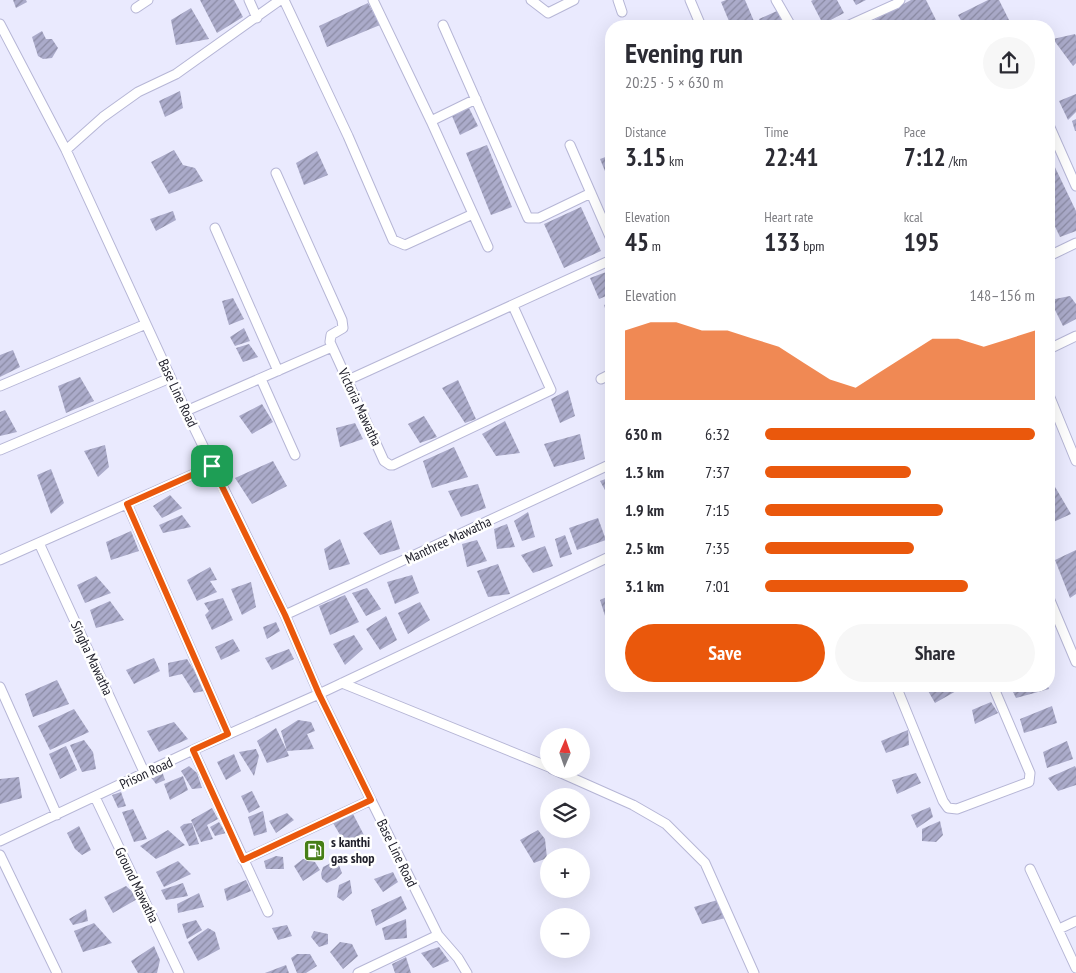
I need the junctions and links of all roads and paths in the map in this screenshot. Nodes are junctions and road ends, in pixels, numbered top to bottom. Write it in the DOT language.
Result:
graph roads {
  1 [pos="148,0"];
  2 [pos="248,0"];
  3 [pos="282,0"];
  4 [pos="372,0"];
  5 [pos="531,0"];
  6 [pos="574,0"];
  7 [pos="618,0"];
  8 [pos="690,0"];
  9 [pos="776,0"];
  10 [pos="900,0"];
  11 [pos="136,8"];
  12 [pos="622,12"];
  13 [pos="257,18"];
  14 [pos="698,20"];
  15 [pos="788,20"];
  16 [pos="860,20"];
  17 [pos="0,24"];
  18 [pos="443,25"];
  19 [pos="476,99"];
  20 [pos="431,120"];
  21 [pos="1055,139"];
  22 [pos="570,145"];
  23 [pos="66,150"];
  24 [pos="276,174"];
  25 [pos="1076,186"];
  26 [pos="591,194"];
  27 [pos="473,214"];
  28 [pos="605,226"];
  29 [pos="215,228"];
  30 [pos="1076,243"];
  31 [pos="488,247"];
  32 [pos="1055,253"];
  33 [pos="605,263"];
  34 [pos="513,306"];
  35 [pos="146,324"];
  36 [pos="1076,336"];
  37 [pos="1055,346"];
  38 [pos="332,347"];
  39 [pos="278,371"];
  40 [pos="605,377"];
  41 [pos="170,378"];
  42 [pos="261,379"];
  43 [pos="601,379"];
  44 [pos="348,380"];
  45 [pos="0,386"];
  46 [pos="1055,410"];
  47 [pos="186,411"];
  48 [pos="0,450"];
  49 [pos="295,455"];
  50 [pos="1076,461"];
  51 [pos="212,466"];
  52 [pos="605,467"];
  53 [pos="127,504"];
  54 [pos="38,543"];
  55 [pos="605,559"];
  56 [pos="0,560"];
  57 [pos="1055,612"];
  58 [pos="285,615"];
  59 [pos="1076,662"];
  60 [pos="342,683"];
  61 [pos="0,687"];
  62 [pos="898,692"];
  63 [pos="996,692"];
  64 [pos="319,694"];
  65 [pos="228,734"];
  66 [pos="193,750"];
  67 [pos="540,764"];
  68 [pos="145,774"];
  69 [pos="572,778"];
  70 [pos="95,797"];
  71 [pos="371,800"];
  72 [pos="57,815"];
  73 [pos="0,841"];
  74 [pos="0,855"];
  75 [pos="243,860"];
  76 [pos="1030,869"];
  77 [pos="268,912"];
  78 [pos="1076,921"];
  79 [pos="1059,929"];
  80 [pos="438,935"];
  81 [pos="1076,968"];
  82 [pos="56,973"];
  83 [pos="179,973"];
  84 [pos="358,973"];
  85 [pos="467,973"];
  86 [pos="754,973"];
  1 -- 11 [label="street"];
  2 -- 13 [label="street"];
  3 -- 13 [label="street"];
  3 -- 27 [label="street"];
  4 -- 20 [label="street"];
  5 -- 6 [label="street"];
  7 -- 12 [label="street"];
  8 -- 14 [label="street"];
  9 -- 15 [label="street"];
  10 -- 16 [label="street"];
  13 -- 23 [label="street"];
  17 -- 23 [label="street, Base Line Road"];
  18 -- 19 [label="street"];
  19 -- 20 [label="street"];
  19 -- 26 [label="street"];
  20 -- 27 [label="street"];
  21 -- 25 [label="street"];
  22 -- 26 [label="street"];
  23 -- 35 [label="street, Base Line Road"];
  24 -- 38 [label="street"];
  26 -- 28 [label="street"];
  27 -- 31 [label="street"];
  29 -- 39 [label="street"];
  30 -- 32 [label="street"];
  33 -- 34 [label="street"];
  34 -- 44 [label="street"];
  34 -- 44 [label="street, Victoria Mawatha"];
  35 -- 41 [label="street, Base Line Road"];
  35 -- 45 [label="street"];
  36 -- 37 [label="street"];
  38 -- 39 [label="street"];
  38 -- 44 [label="street, Victoria Mawatha"];
  39 -- 42 [label="street"];
  40 -- 43 [label="street"];
  41 -- 47 [label="street, Base Line Road"];
  41 -- 48 [label="street"];
  42 -- 47 [label="street"];
  42 -- 49 [label="street"];
  46 -- 50 [label="street"];
  47 -- 51 [label="street, Base Line Road"];
  51 -- 53 [label="street"];
  51 -- 58 [label="street, Base Line Road"];
  52 -- 58 [label="street, Manthree Mawatha"];
  53 -- 54 [label="street"];
  53 -- 65 [label="street"];
  54 -- 56 [label="street"];
  54 -- 68 [label="street, Singha Mawatha"];
  55 -- 60 [label="street, Prison Road"];
  57 -- 59 [label="street"];
  58 -- 64 [label="street, Base Line Road"];
  60 -- 64 [label="street, Prison Road"];
  60 -- 67 [label="street"];
  61 -- 72 [label="street"];
  62 -- 63 [label="street"];
  64 -- 65 [label="street, Prison Road"];
  64 -- 71 [label="street, Base Line Road"];
  65 -- 66 [label="street, Prison Road"];
  66 -- 68 [label="street, Prison Road"];
  66 -- 75 [label="street"];
  68 -- 70 [label="street, Prison Road"];
  69 -- 86 [label="street"];
  70 -- 72 [label="street, Prison Road"];
  70 -- 83 [label="street, Ground Mawatha"];
  71 -- 75 [label="street"];
  71 -- 80 [label="street, Base Line Road"];
  72 -- 73 [label="street, Prison Road"];
  74 -- 82 [label="street"];
  75 -- 77 [label="street"];
  76 -- 79 [label="street"];
  78 -- 79 [label="street"];
  79 -- 81 [label="street"];
  80 -- 84 [label="street"];
  80 -- 85 [label="street, Base Line Road"];
}
